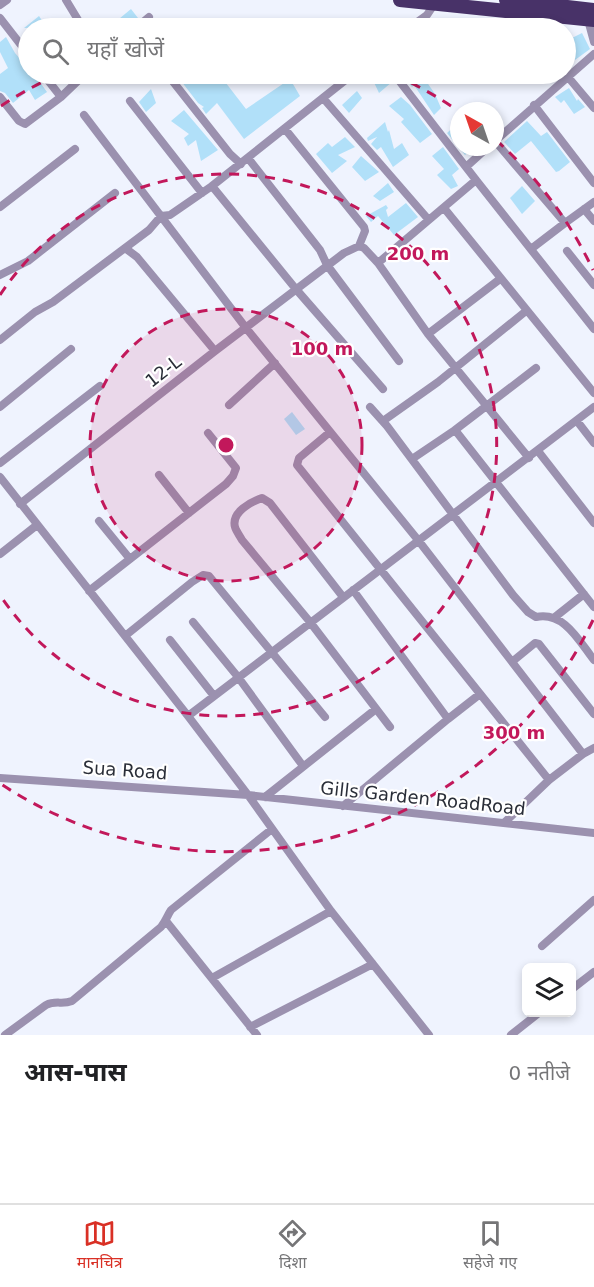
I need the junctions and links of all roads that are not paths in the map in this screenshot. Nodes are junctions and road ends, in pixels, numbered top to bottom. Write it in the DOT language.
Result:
graph roads {
  1 [pos="7,0"];
  2 [pos="66,0"];
  3 [pos="400,0"];
  4 [pos="506,0"];
  5 [pos="435,3"];
  6 [pos="0,5"];
  7 [pos="592,17"];
  8 [pos="0,18"];
  9 [pos="77,18"];
  10 [pos="423,18"];
  11 [pos="18,41"];
  12 [pos="594,42"];
  13 [pos="594,54"];
  14 [pos="576,70"];
  15 [pos="52,84"];
  16 [pos="75,84"];
  17 [pos="175,84"];
  18 [pos="340,84"];
  19 [pos="402,84"];
  20 [pos="560,84"];
  21 [pos="574,84"];
  22 [pos="62,96"];
  23 [pos="0,98"];
  24 [pos="323,98"];
  25 [pos="130,101"];
  26 [pos="534,105"];
  27 [pos="594,108"];
  28 [pos="84,115"];
  29 [pos="285,129"];
  30 [pos="504,133"];
  31 [pos="75,149"];
  32 [pos="504,152"];
  33 [pos="478,156"];
  34 [pos="244,161"];
  35 [pos="466,167"];
  36 [pos="476,180"];
  37 [pos="594,183"];
  38 [pos="212,186"];
  39 [pos="115,193"];
  40 [pos="202,193"];
  41 [pos="594,201"];
  42 [pos="0,207"];
  43 [pos="444,208"];
  44 [pos="584,209"];
  45 [pos="161,216"];
  46 [pos="428,219"];
  47 [pos="594,221"];
  48 [pos="565,223"];
  49 [pos="359,246"];
  50 [pos="125,248"];
  51 [pos="531,249"];
  52 [pos="567,252"];
  53 [pos="378,263"];
  54 [pos="327,265"];
  55 [pos="0,275"];
  56 [pos="500,279"];
  57 [pos="594,285"];
  58 [pos="295,288"];
  59 [pos="526,311"];
  60 [pos="246,328"];
  61 [pos="594,329"];
  62 [pos="428,334"];
  63 [pos="0,340"];
  64 [pos="71,348"];
  65 [pos="215,351"];
  66 [pos="399,361"];
  67 [pos="275,363"];
  68 [pos="457,367"];
  69 [pos="536,368"];
  70 [pos="100,386"];
  71 [pos="382,389"];
  72 [pos="594,393"];
  73 [pos="229,405"];
  74 [pos="0,406"];
  75 [pos="486,406"];
  76 [pos="370,407"];
  77 [pos="594,407"];
  78 [pos="383,421"];
  79 [pos="577,421"];
  80 [pos="455,430"];
  81 [pos="330,432"];
  82 [pos="208,433"];
  83 [pos="594,443"];
  84 [pos="538,451"];
  85 [pos="529,458"];
  86 [pos="412,459"];
  87 [pos="0,463"];
  88 [pos="159,475"];
  89 [pos="0,477"];
  90 [pos="495,483"];
  91 [pos="3,488"];
  92 [pos="20,504"];
  93 [pos="189,513"];
  94 [pos="452,515"];
  95 [pos="99,521"];
  96 [pos="594,523"];
  97 [pos="37,525"];
  98 [pos="418,540"];
  99 [pos="0,554"];
  100 [pos="130,559"];
  101 [pos="380,569"];
  102 [pos="353,590"];
  103 [pos="89,591"];
  104 [pos="584,594"];
  105 [pos="343,597"];
  106 [pos="594,607"];
  107 [pos="555,617"];
  108 [pos="193,622"];
  109 [pos="310,622"];
  110 [pos="125,636"];
  111 [pos="170,640"];
  112 [pos="271,652"];
  113 [pos="594,660"];
  114 [pos="513,661"];
  115 [pos="238,678"];
  116 [pos="480,694"];
  117 [pos="214,696"];
  118 [pos="376,709"];
  119 [pos="594,714"];
  120 [pos="188,716"];
  121 [pos="325,717"];
  122 [pos="448,719"];
  123 [pos="390,728"];
  124 [pos="594,748"];
  125 [pos="584,754"];
  126 [pos="303,766"];
  127 [pos="0,778"];
  128 [pos="549,780"];
  129 [pos="248,795"];
  130 [pos="265,797"];
  131 [pos="343,806"];
  132 [pos="504,823"];
  133 [pos="272,829"];
  134 [pos="594,833"];
  135 [pos="594,900"];
  136 [pos="331,911"];
  137 [pos="166,921"];
  138 [pos="542,946"];
  139 [pos="373,964"];
  140 [pos="594,972"];
  141 [pos="212,978"];
  142 [pos="576,986"];
  143 [pos="534,1017"];
  144 [pos="250,1027"];
  145 [pos="6,1035"];
  146 [pos="257,1035"];
  147 [pos="429,1035"];
  148 [pos="511,1035"];
  1 -- 6 [label="street"];
  2 -- 9 [label="street"];
  3 -- 5 [label="highway"];
  4 -- 7 [label="highway"];
  5 -- 7 [label="highway"];
  5 -- 10 [label="street"];
  7 -- 12 [label="street"];
  8 -- 11 [label="street"];
  13 -- 14 [label="street"];
  15 -- 22 [label="street"];
  16 -- 22 [label="street"];
  17 -- 34 [label="street"];
  18 -- 24 [label="street"];
  19 -- 35 [label="street"];
  20 -- 26 [label="street"];
  21 -- 27 [label="street"];
  22 -- 23 [label="street"];
  24 -- 29 [label="street"];
  24 -- 46 [label="street"];
  25 -- 40 [label="street"];
  26 -- 30 [label="street"];
  26 -- 37 [label="street"];
  28 -- 45 [label="street"];
  29 -- 34 [label="street"];
  29 -- 49 [label="street"];
  31 -- 42 [label="street"];
  32 -- 48 [label="street"];
  33 -- 35 [label="street"];
  34 -- 38 [label="street"];
  34 -- 54 [label="street"];
  35 -- 36 [label="street"];
  36 -- 43 [label="street"];
  36 -- 51 [label="street"];
  38 -- 40 [label="street"];
  38 -- 58 [label="street"];
  39 -- 55 [label="street"];
  40 -- 45 [label="street"];
  41 -- 44 [label="street"];
  43 -- 46 [label="street"];
  43 -- 56 [label="street"];
  44 -- 47 [label="street"];
  44 -- 48 [label="street"];
  45 -- 50 [label="street"];
  45 -- 60 [label="street"];
  46 -- 53 [label="street"];
  48 -- 51 [label="street"];
  49 -- 53 [label="street"];
  49 -- 54 [label="street, 12-L"];
  50 -- 63 [label="street"];
  50 -- 65 [label="street"];
  51 -- 61 [label="street"];
  52 -- 57 [label="street"];
  53 -- 62 [label="street"];
  54 -- 58 [label="street, 12-L"];
  54 -- 66 [label="street"];
  56 -- 59 [label="street"];
  56 -- 62 [label="street"];
  58 -- 60 [label="street, 12-L"];
  58 -- 71 [label="street"];
  59 -- 68 [label="street"];
  59 -- 72 [label="street"];
  60 -- 65 [label="street, 12-L"];
  60 -- 67 [label="street"];
  62 -- 68 [label="street"];
  64 -- 74 [label="street"];
  65 -- 92 [label="street, 12-L"];
  67 -- 73 [label="street"];
  67 -- 81 [label="street"];
  68 -- 75 [label="street"];
  68 -- 78 [label="street"];
  69 -- 75 [label="street"];
  70 -- 87 [label="street"];
  75 -- 80 [label="street"];
  75 -- 85 [label="street"];
  76 -- 78 [label="street"];
  77 -- 79 [label="street"];
  78 -- 86 [label="street"];
  79 -- 83 [label="street"];
  79 -- 84 [label="street"];
  80 -- 86 [label="street"];
  80 -- 90 [label="street"];
  81 -- 98 [label="street"];
  81 -- 101 [label="street"];
  82 -- 93 [label="street"];
  84 -- 85 [label="street"];
  84 -- 96 [label="street"];
  85 -- 90 [label="street"];
  86 -- 94 [label="street"];
  88 -- 93 [label="street"];
  89 -- 91 [label="street"];
  90 -- 94 [label="street"];
  90 -- 104 [label="street"];
  91 -- 92 [label="street"];
  92 -- 97 [label="street"];
  93 -- 100 [label="street"];
  94 -- 98 [label="street"];
  94 -- 107 [label="street"];
  95 -- 100 [label="street"];
  97 -- 99 [label="street"];
  97 -- 103 [label="street"];
  98 -- 101 [label="street"];
  98 -- 114 [label="street"];
  100 -- 103 [label="street"];
  101 -- 102 [label="street"];
  101 -- 116 [label="street"];
  102 -- 105 [label="street"];
  102 -- 122 [label="street"];
  103 -- 110 [label="street"];
  104 -- 106 [label="street"];
  104 -- 107 [label="street"];
  105 -- 109 [label="street"];
  105 -- 109 [label="street"];
  107 -- 113 [label="street"];
  108 -- 115 [label="street"];
  109 -- 112 [label="street"];
  109 -- 118 [label="street"];
  110 -- 112 [label="street"];
  110 -- 120 [label="street"];
  111 -- 117 [label="street"];
  112 -- 115 [label="street"];
  112 -- 121 [label="street"];
  114 -- 119 [label="street"];
  114 -- 125 [label="street"];
  115 -- 117 [label="street"];
  115 -- 126 [label="street"];
  116 -- 122 [label="street"];
  116 -- 128 [label="street"];
  117 -- 120 [label="street"];
  118 -- 123 [label="street"];
  118 -- 126 [label="street"];
  120 -- 129 [label="street"];
  122 -- 131 [label="street"];
  124 -- 125 [label="street"];
  125 -- 128 [label="street"];
  126 -- 130 [label="street"];
  127 -- 129 [label="street, Sua Road"];
  128 -- 132 [label="street"];
  129 -- 130 [label="street, Gills Garden RoadRoad"];
  129 -- 133 [label="street"];
  130 -- 131 [label="street, Gills Garden RoadRoad"];
  131 -- 132 [label="street, Gills Garden RoadRoad"];
  132 -- 134 [label="street, Gills Garden RoadRoad"];
  133 -- 136 [label="street"];
  133 -- 137 [label="street"];
  135 -- 138 [label="street"];
  136 -- 139 [label="street"];
  136 -- 141 [label="street"];
  137 -- 141 [label="street"];
  137 -- 145 [label="street"];
  139 -- 144 [label="street"];
  139 -- 147 [label="street"];
  140 -- 142 [label="street"];
  141 -- 144 [label="street"];
  143 -- 148 [label="street"];
  144 -- 146 [label="street"];
}
